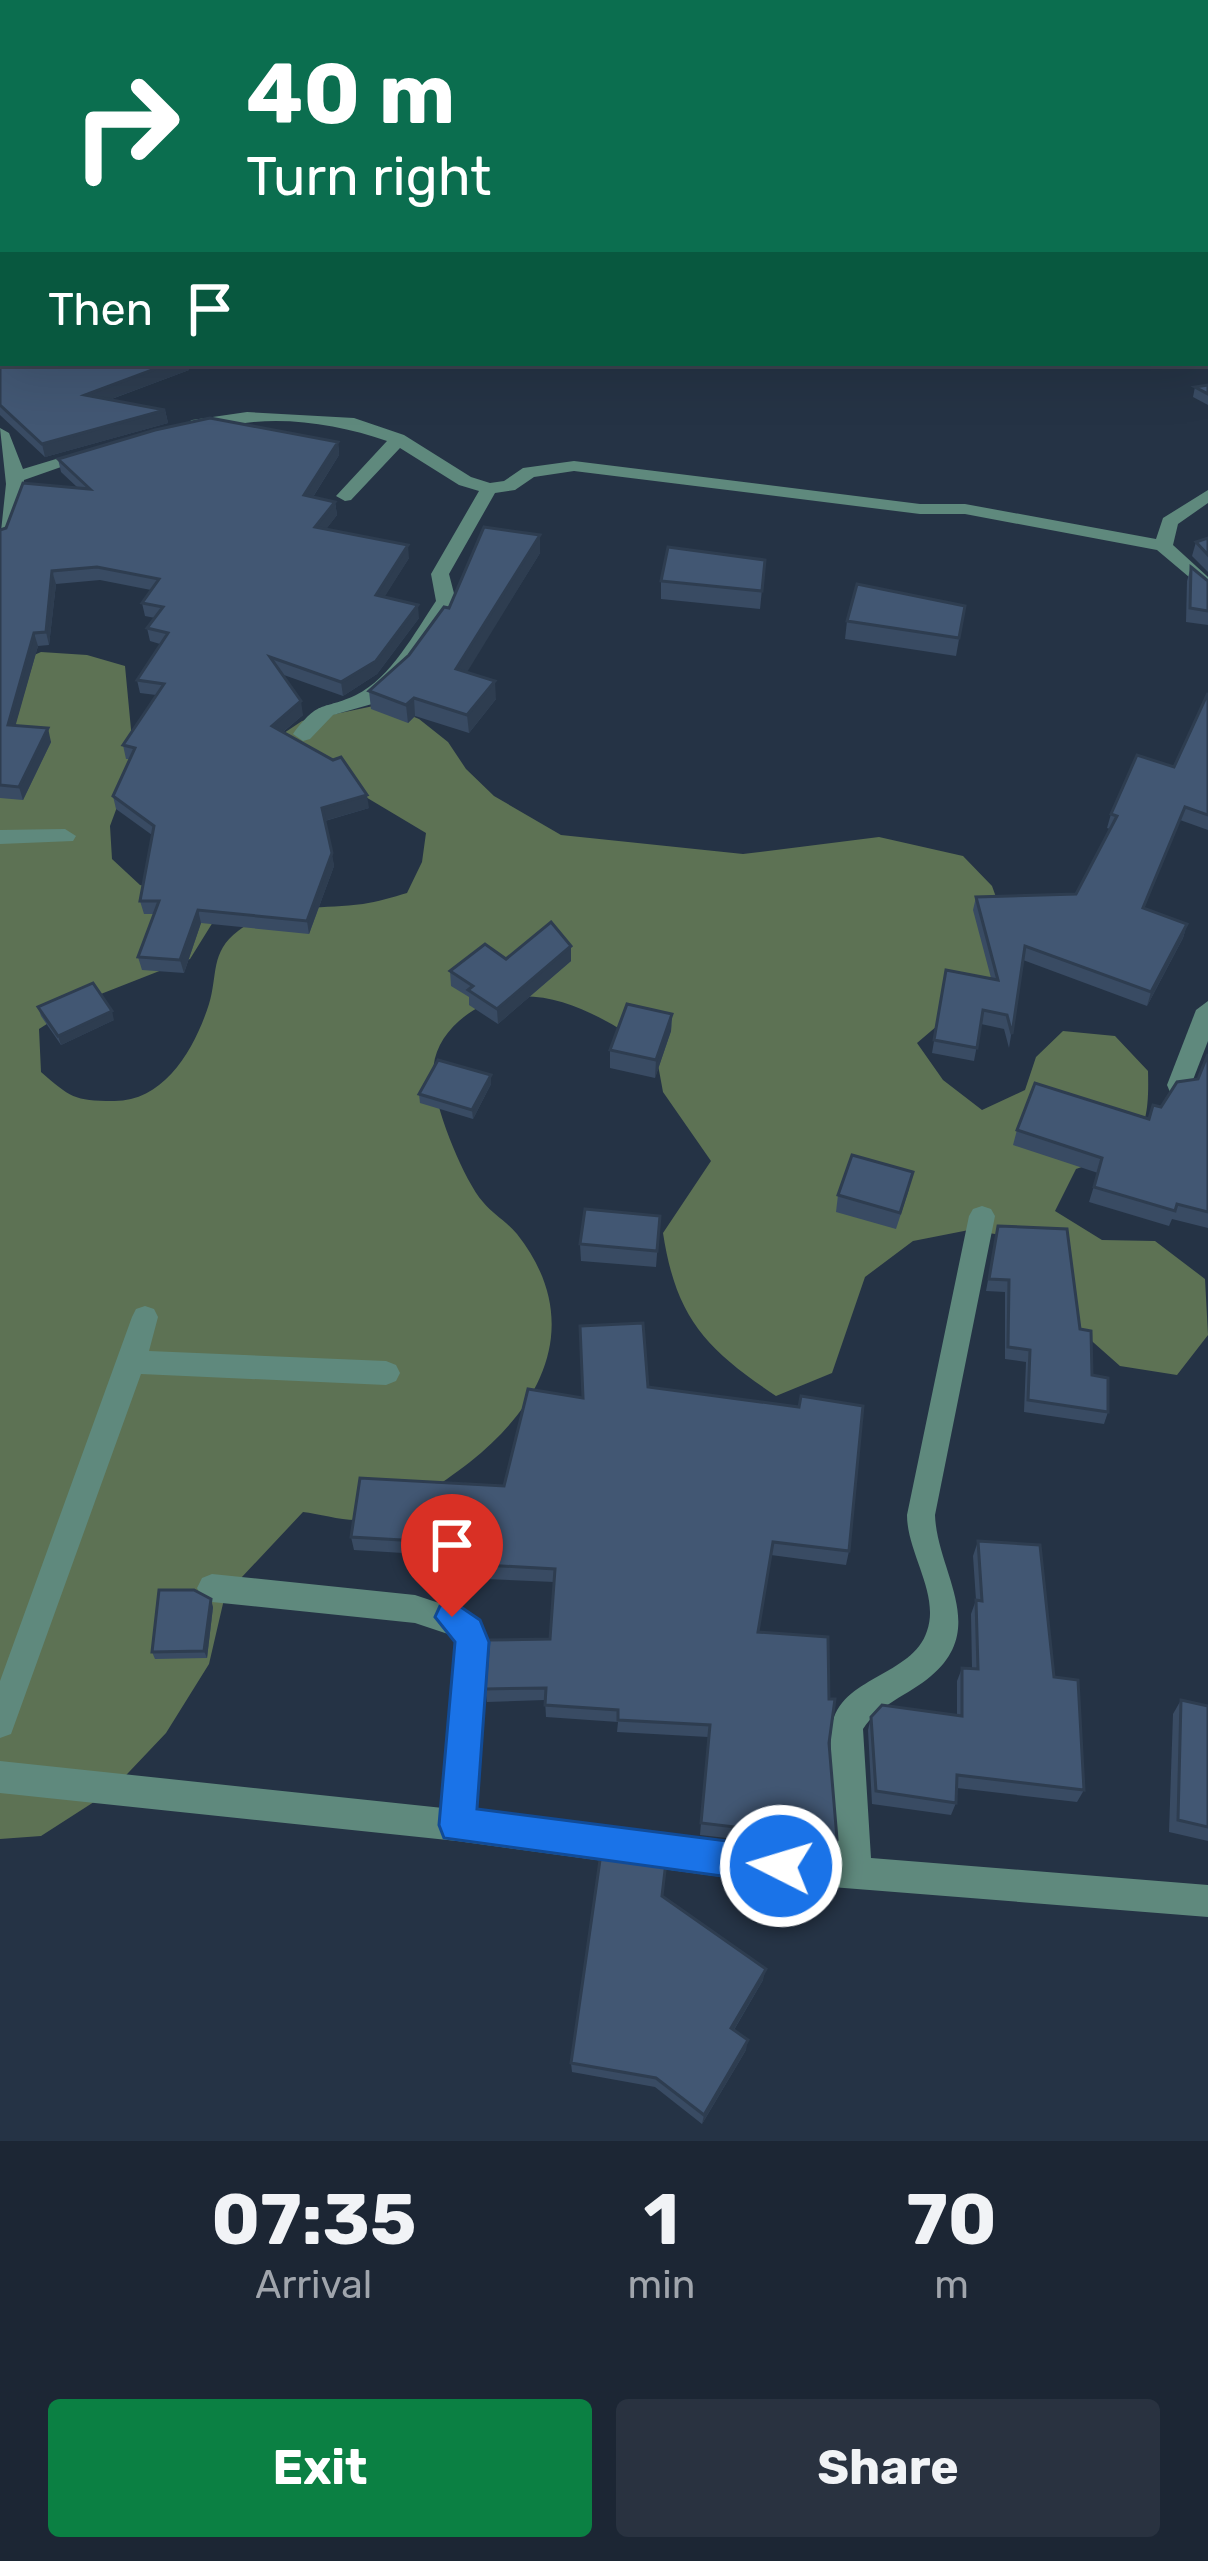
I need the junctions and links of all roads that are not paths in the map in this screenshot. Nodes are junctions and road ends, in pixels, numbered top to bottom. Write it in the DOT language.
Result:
graph roads {
  1 [pos="162,431"];
  2 [pos="0,433"];
  3 [pos="398,440"];
  4 [pos="102,449"];
  5 [pos="16,476"];
  6 [pos="489,488"];
  7 [pos="1208,495"];
  8 [pos="345,496"];
  9 [pos="0,536"];
  10 [pos="1163,546"];
  11 [pos="1208,586"];
  12 [pos="303,734"];
  13 [pos="65,836"];
  14 [pos="0,837"];
  15 [pos="1208,1010"];
  16 [pos="1179,1085"];
  17 [pos="982,1216"];
  18 [pos="145,1317"];
  19 [pos="132,1362"];
  20 [pos="386,1373"];
  21 [pos="212,1588"];
  22 [pos="0,1723"];
  23 [pos="0,1778"];
  24 [pos="457,1825"];
  25 [pos="856,1870"];
  26 [pos="1208,1900"];
  1 -- 3 [label="street"];
  2 -- 5 [label="street"];
  3 -- 6 [label="street"];
  3 -- 8 [label="street"];
  4 -- 5 [label="street"];
  5 -- 9 [label="street"];
  6 -- 10 [label="street"];
  6 -- 12 [label="street"];
  7 -- 10 [label="street"];
  10 -- 11 [label="street"];
  13 -- 14 [label="street"];
  15 -- 16 [label="street"];
  17 -- 25 [label="street"];
  18 -- 19 [label="street"];
  19 -- 20 [label="street"];
  19 -- 22 [label="street"];
  21 -- 24 [label="street"];
  23 -- 24 [label="street"];
  24 -- 25 [label="street"];
  25 -- 26 [label="street"];
}
